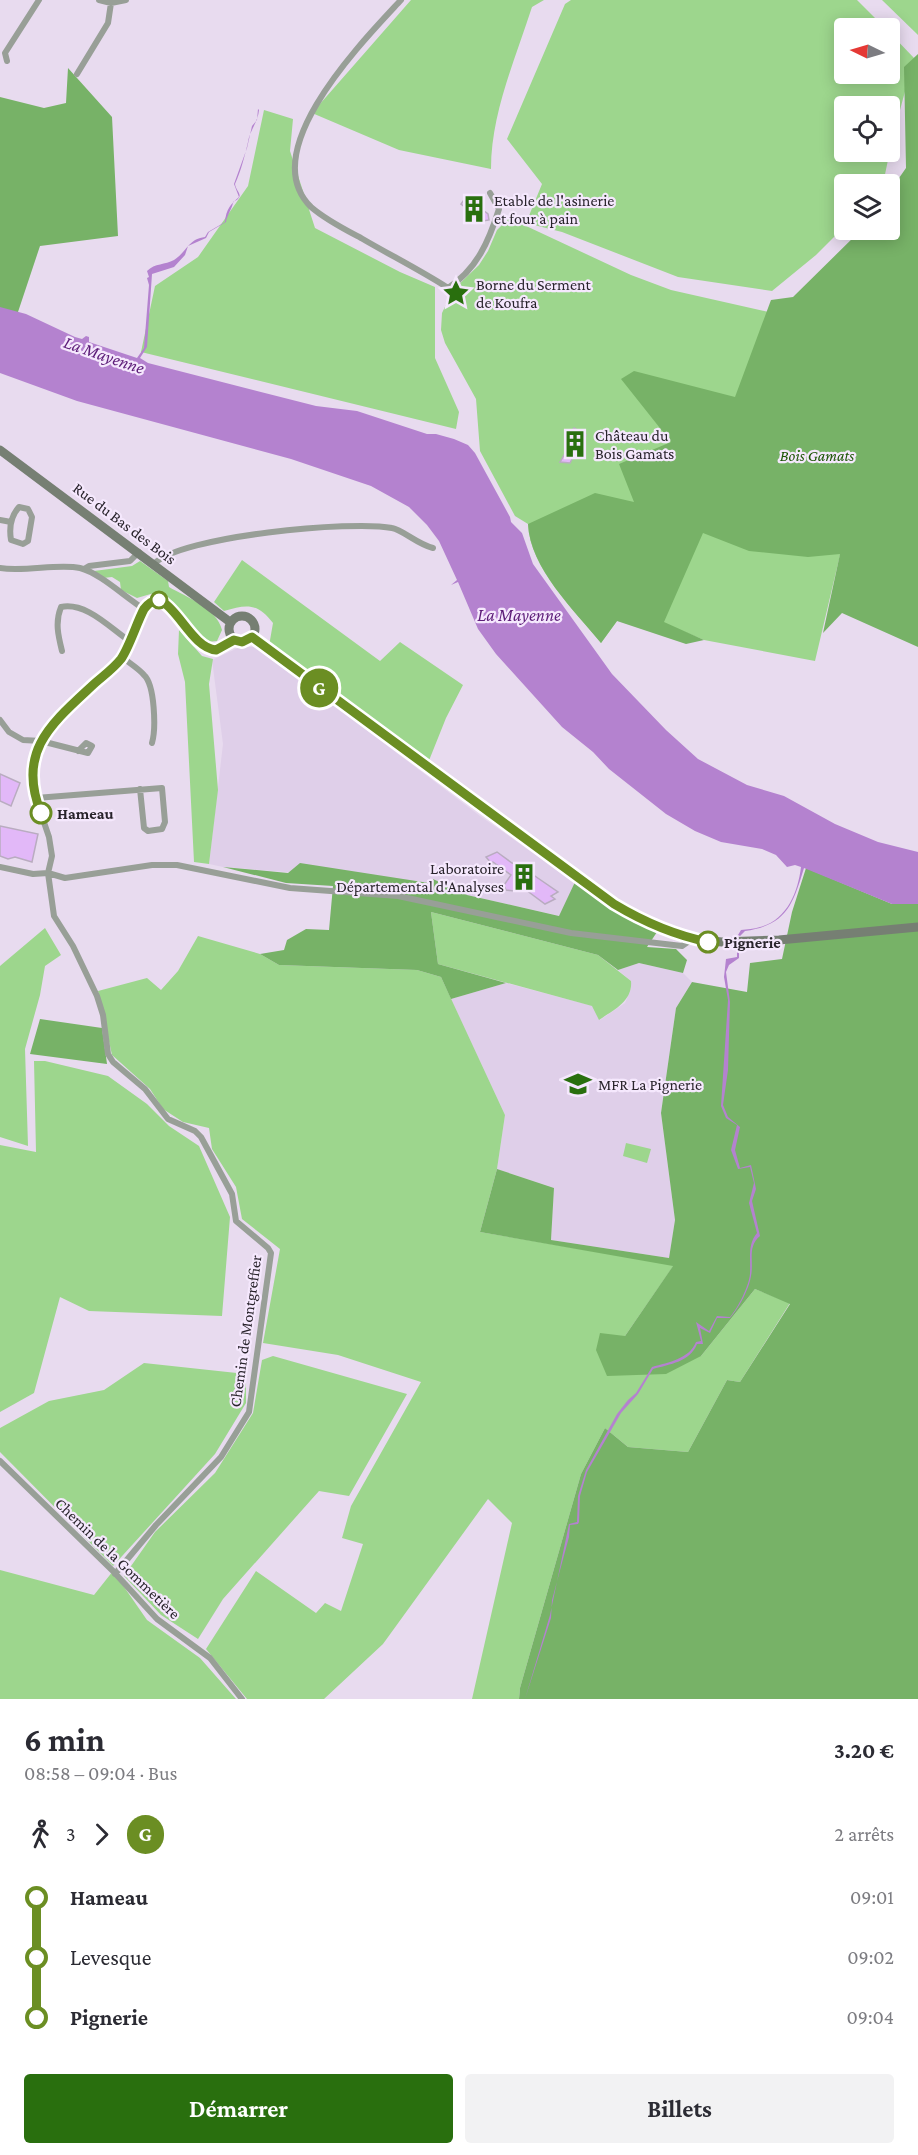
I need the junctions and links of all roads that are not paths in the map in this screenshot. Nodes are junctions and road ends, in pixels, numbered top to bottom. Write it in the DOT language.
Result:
graph roads {
  1 [pos="39,0"];
  2 [pos="99,0"];
  3 [pos="126,0"];
  4 [pos="401,0"];
  5 [pos="111,3"];
  6 [pos="7,61"];
  7 [pos="77,74"];
  8 [pos="490,193"];
  9 [pos="0,450"];
  10 [pos="0,520"];
  11 [pos="11,522"];
  12 [pos="433,548"];
  13 [pos="139,552"];
  14 [pos="154,564"];
  15 [pos="0,568"];
  16 [pos="84,569"];
  17 [pos="144,609"];
  18 [pos="230,621"];
  19 [pos="252,637"];
  20 [pos="128,640"];
  21 [pos="234,640"];
  22 [pos="62,651"];
  23 [pos="122,657"];
  24 [pos="0,720"];
  25 [pos="41,741"];
  26 [pos="152,743"];
  27 [pos="78,751"];
  28 [pos="140,789"];
  29 [pos="36,798"];
  30 [pos="0,867"];
  31 [pos="48,873"];
  32 [pos="918,927"];
  33 [pos="692,939"];
  34 [pos="0,1461"];
  35 [pos="116,1574"];
  36 [pos="242,1699"];
  1 -- 6 [label="street"];
  2 -- 5 [label="street"];
  3 -- 5 [label="street"];
  4 -- 8 [label="street"];
  5 -- 7 [label="street"];
  9 -- 13 [label="main road, Rue du Bas des Bois"];
  10 -- 11 [label="street"];
  11 -- 11 [label="street"];
  12 -- 14 [label="street"];
  13 -- 14 [label="main road, Rue du Bas des Bois"];
  13 -- 16 [label="street"];
  14 -- 18 [label="main road, Rue du Bas des Bois"];
  15 -- 16 [label="street"];
  16 -- 17 [label="street"];
  17 -- 20 [label="street"];
  17 -- 21 [label="street"];
  18 -- 19 [label="main road"];
  18 -- 21 [label="main road"];
  19 -- 21 [label="main road"];
  19 -- 33 [label="main road"];
  20 -- 22 [label="street"];
  20 -- 23 [label="street"];
  23 -- 25 [label="street"];
  23 -- 26 [label="street"];
  24 -- 25 [label="street"];
  25 -- 27 [label="street"];
  25 -- 29 [label="street"];
  28 -- 28 [label="street"];
  28 -- 29 [label="street"];
  29 -- 31 [label="street"];
  30 -- 31 [label="street"];
  31 -- 33 [label="street"];
  31 -- 35 [label="street, Chemin de Montgreffier"];
  32 -- 33 [label="main road"];
  34 -- 35 [label="street, Chemin de la Gommetière"];
  35 -- 36 [label="street, Chemin de la Gommetière"];
}
